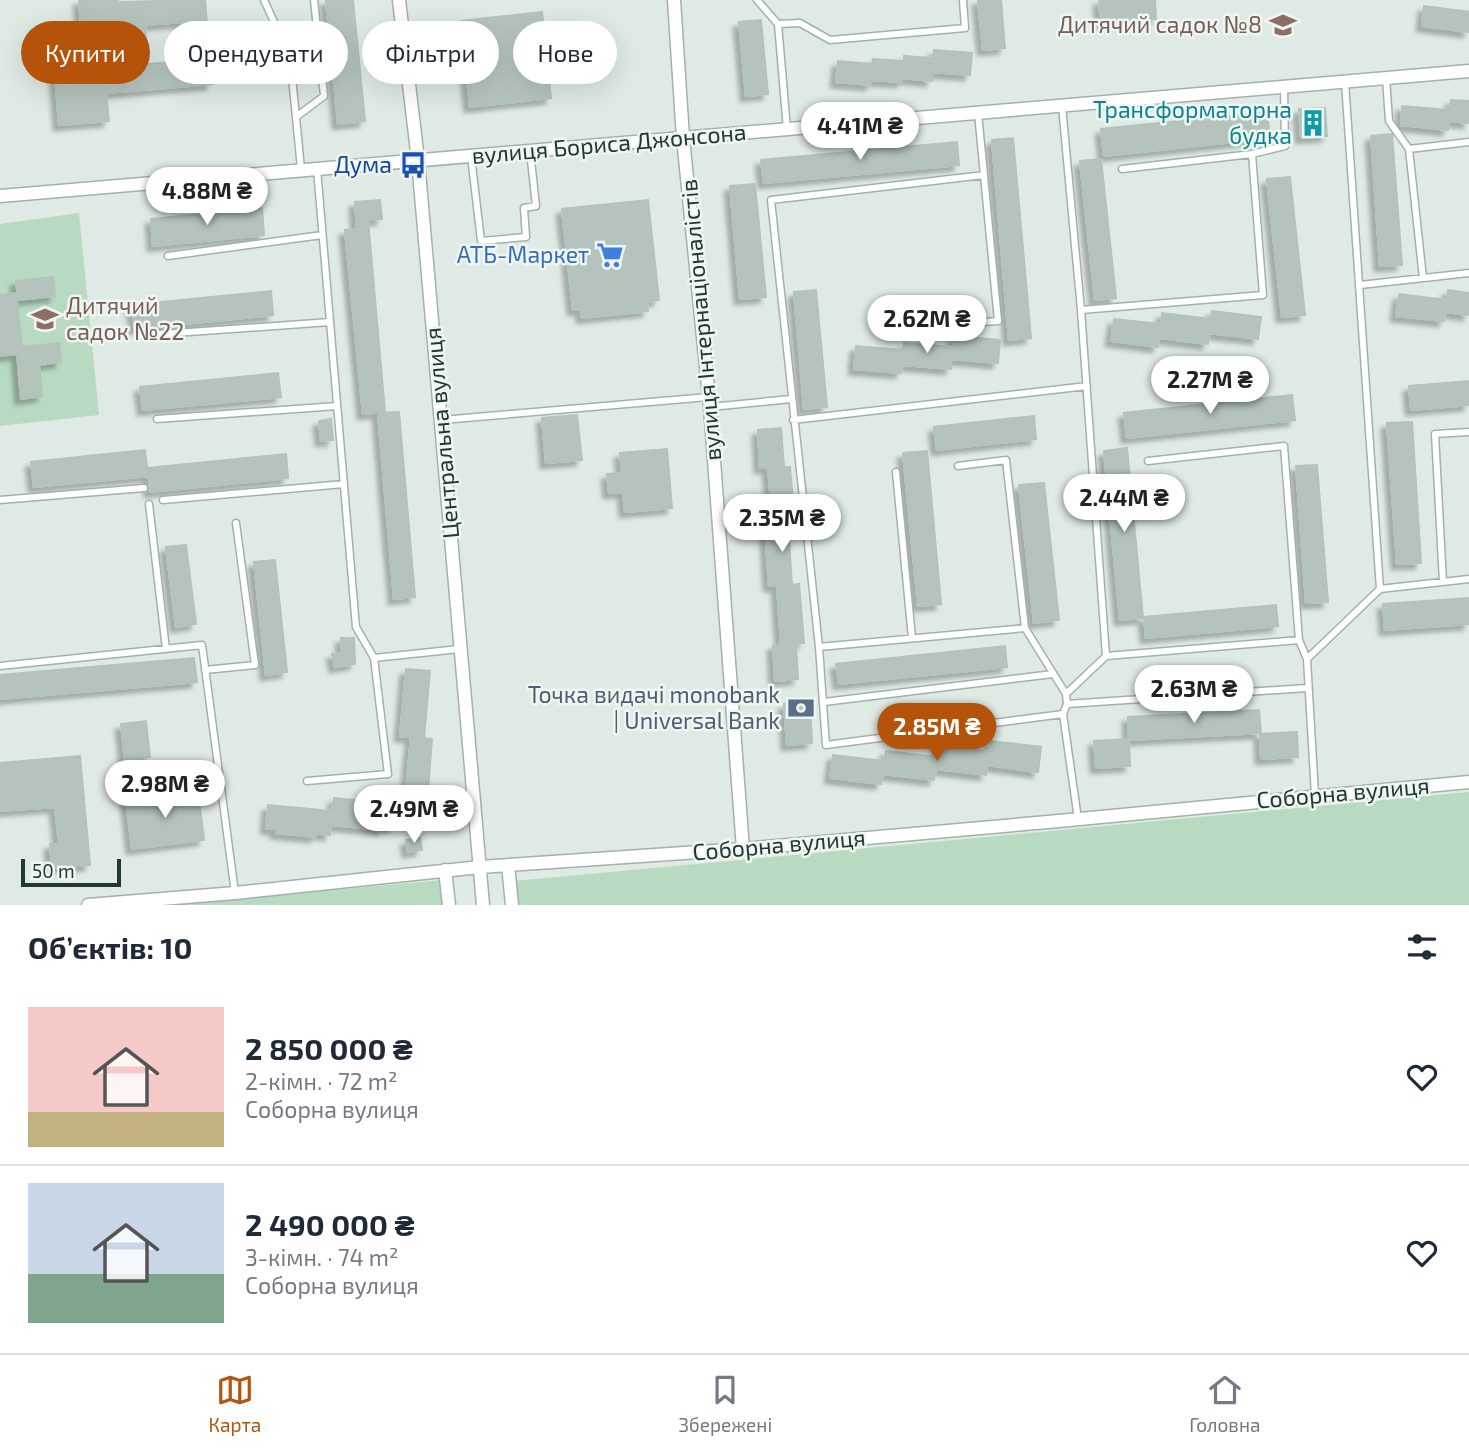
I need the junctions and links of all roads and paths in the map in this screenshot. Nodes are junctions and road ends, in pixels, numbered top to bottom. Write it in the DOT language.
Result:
graph roads {
  1 [pos="264,0"];
  2 [pos="314,0"];
  3 [pos="399,0"];
  4 [pos="674,0"];
  5 [pos="757,0"];
  6 [pos="963,0"];
  7 [pos="778,24"];
  8 [pos="1469,71"];
  9 [pos="1386,78"];
  10 [pos="1345,82"];
  11 [pos="1284,87"];
  12 [pos="1062,106"];
  13 [pos="978,113"];
  14 [pos="296,117"];
  15 [pos="787,129"];
  16 [pos="683,138"];
  17 [pos="1469,142"];
  18 [pos="1409,149"];
  19 [pos="530,151"];
  20 [pos="1252,154"];
  21 [pos="471,156"];
  22 [pos="418,160"];
  23 [pos="317,169"];
  24 [pos="1122,169"];
  25 [pos="301,170"];
  26 [pos="984,175"];
  27 [pos="0,196"];
  28 [pos="323,235"];
  29 [pos="168,256"];
  30 [pos="1469,273"];
  31 [pos="1423,278"];
  32 [pos="1360,285"];
  33 [pos="1081,310"];
  34 [pos="330,322"];
  35 [pos="883,329"];
  36 [pos="147,335"];
  37 [pos="1087,386"];
  38 [pos="791,399"];
  39 [pos="710,402"];
  40 [pos="337,406"];
  41 [pos="157,419"];
  42 [pos="442,420"];
  43 [pos="793,420"];
  44 [pos="1469,432"];
  45 [pos="1147,461"];
  46 [pos="958,466"];
  47 [pos="896,472"];
  48 [pos="344,484"];
  49 [pos="144,488"];
  50 [pos="0,500"];
  51 [pos="163,500"];
  52 [pos="149,504"];
  53 [pos="236,523"];
  54 [pos="1469,579"];
  55 [pos="1443,582"];
  56 [pos="1380,589"];
  57 [pos="1025,628"];
  58 [pos="912,638"];
  59 [pos="1299,640"];
  60 [pos="819,646"];
  61 [pos="166,649"];
  62 [pos="459,649"];
  63 [pos="1106,656"];
  64 [pos="374,658"];
  65 [pos="1307,659"];
  66 [pos="0,666"];
  67 [pos="205,670"];
  68 [pos="1053,674"];
  69 [pos="1307,688"];
  70 [pos="1066,694"];
  71 [pos="824,702"];
  72 [pos="1067,704"];
  73 [pos="1063,714"];
  74 [pos="307,781"];
  75 [pos="1469,782"];
  76 [pos="1315,795"];
  77 [pos="1078,820"];
  78 [pos="743,849"];
  79 [pos="508,865"];
  80 [pos="480,867"];
  81 [pos="445,870"];
  82 [pos="235,893"];
  83 [pos="88,905"];
  84 [pos="449,905"];
  85 [pos="483,905"];
  86 [pos="512,905"];
  1 -- 14 [label="lane"];
  2 -- 14 [label="lane"];
  3 -- 22 [label="street, Центральна вулиця"];
  4 -- 16 [label="street, вулиця Інтернаціоналістів"];
  5 -- 7 [label="lane"];
  6 -- 7 [label="lane"];
  7 -- 15 [label="lane"];
  8 -- 9 [label="street, вулиця Бориса Джонсона"];
  9 -- 10 [label="street, вулиця Бориса Джонсона"];
  9 -- 18 [label="lane"];
  10 -- 11 [label="street, вулиця Бориса Джонсона"];
  10 -- 32 [label="lane"];
  11 -- 12 [label="street, вулиця Бориса Джонсона"];
  11 -- 20 [label="lane"];
  12 -- 13 [label="street, вулиця Бориса Джонсона"];
  12 -- 33 [label="lane"];
  13 -- 15 [label="street, вулиця Бориса Джонсона"];
  13 -- 26 [label="lane"];
  14 -- 25 [label="lane"];
  15 -- 16 [label="street, вулиця Бориса Джонсона"];
  16 -- 19 [label="street, вулиця Бориса Джонсона"];
  16 -- 39 [label="street, вулиця Інтернаціоналістів"];
  17 -- 18 [label="lane"];
  18 -- 31 [label="lane"];
  19 -- 21 [label="street, вулиця Бориса Джонсона"];
  19 -- 21 [label="lane"];
  20 -- 24 [label="lane"];
  20 -- 33 [label="lane"];
  21 -- 22 [label="street, вулиця Бориса Джонсона"];
  22 -- 23 [label="street, вулиця Бориса Джонсона"];
  22 -- 42 [label="street, Центральна вулиця"];
  23 -- 25 [label="street, вулиця Бориса Джонсона"];
  23 -- 28 [label="lane"];
  25 -- 27 [label="street, вулиця Бориса Джонсона"];
  26 -- 35 [label="lane"];
  26 -- 38 [label="lane"];
  28 -- 29 [label="lane"];
  28 -- 34 [label="lane"];
  30 -- 31 [label="lane"];
  31 -- 32 [label="lane"];
  32 -- 56 [label="lane"];
  33 -- 37 [label="lane"];
  34 -- 36 [label="lane"];
  34 -- 40 [label="lane"];
  37 -- 43 [label="lane"];
  37 -- 63 [label="lane"];
  38 -- 39 [label="lane"];
  38 -- 43 [label="lane"];
  39 -- 42 [label="lane"];
  39 -- 78 [label="street, вулиця Інтернаціоналістів"];
  40 -- 41 [label="lane"];
  40 -- 48 [label="lane"];
  42 -- 62 [label="street, Центральна вулиця"];
  43 -- 60 [label="lane"];
  44 -- 55 [label="lane"];
  45 -- 59 [label="lane"];
  46 -- 57 [label="lane"];
  47 -- 58 [label="lane"];
  48 -- 51 [label="lane"];
  48 -- 64 [label="lane"];
  49 -- 50 [label="lane"];
  52 -- 61 [label="lane"];
  53 -- 67 [label="lane"];
  54 -- 55 [label="lane"];
  55 -- 56 [label="lane"];
  56 -- 65 [label="lane"];
  57 -- 58 [label="lane"];
  57 -- 68 [label="lane"];
  58 -- 60 [label="lane"];
  59 -- 63 [label="lane"];
  59 -- 65 [label="lane"];
  60 -- 71 [label="lane"];
  61 -- 66 [label="lane"];
  61 -- 67 [label="lane"];
  62 -- 64 [label="lane"];
  62 -- 80 [label="street, Центральна вулиця"];
  63 -- 70 [label="lane"];
  64 -- 74 [label="lane"];
  65 -- 69 [label="lane"];
  67 -- 82 [label="lane"];
  68 -- 70 [label="lane"];
  68 -- 71 [label="lane"];
  69 -- 72 [label="lane"];
  69 -- 76 [label="lane"];
  70 -- 72 [label="lane"];
  71 -- 73 [label="lane"];
  72 -- 73 [label="lane"];
  73 -- 77 [label="lane"];
  75 -- 76 [label="street, Соборна вулиця"];
  76 -- 77 [label="street, Соборна вулиця"];
  77 -- 78 [label="street, Соборна вулиця"];
  78 -- 79 [label="street, Соборна вулиця"];
  79 -- 80 [label="street, Соборна вулиця"];
  79 -- 86 [label="street"];
  80 -- 81 [label="street, Соборна вулиця"];
  80 -- 85 [label="street, Центральна вулиця"];
  81 -- 82 [label="street, Соборна вулиця"];
  81 -- 84 [label="street"];
  82 -- 83 [label="street, Соборна вулиця"];
}
